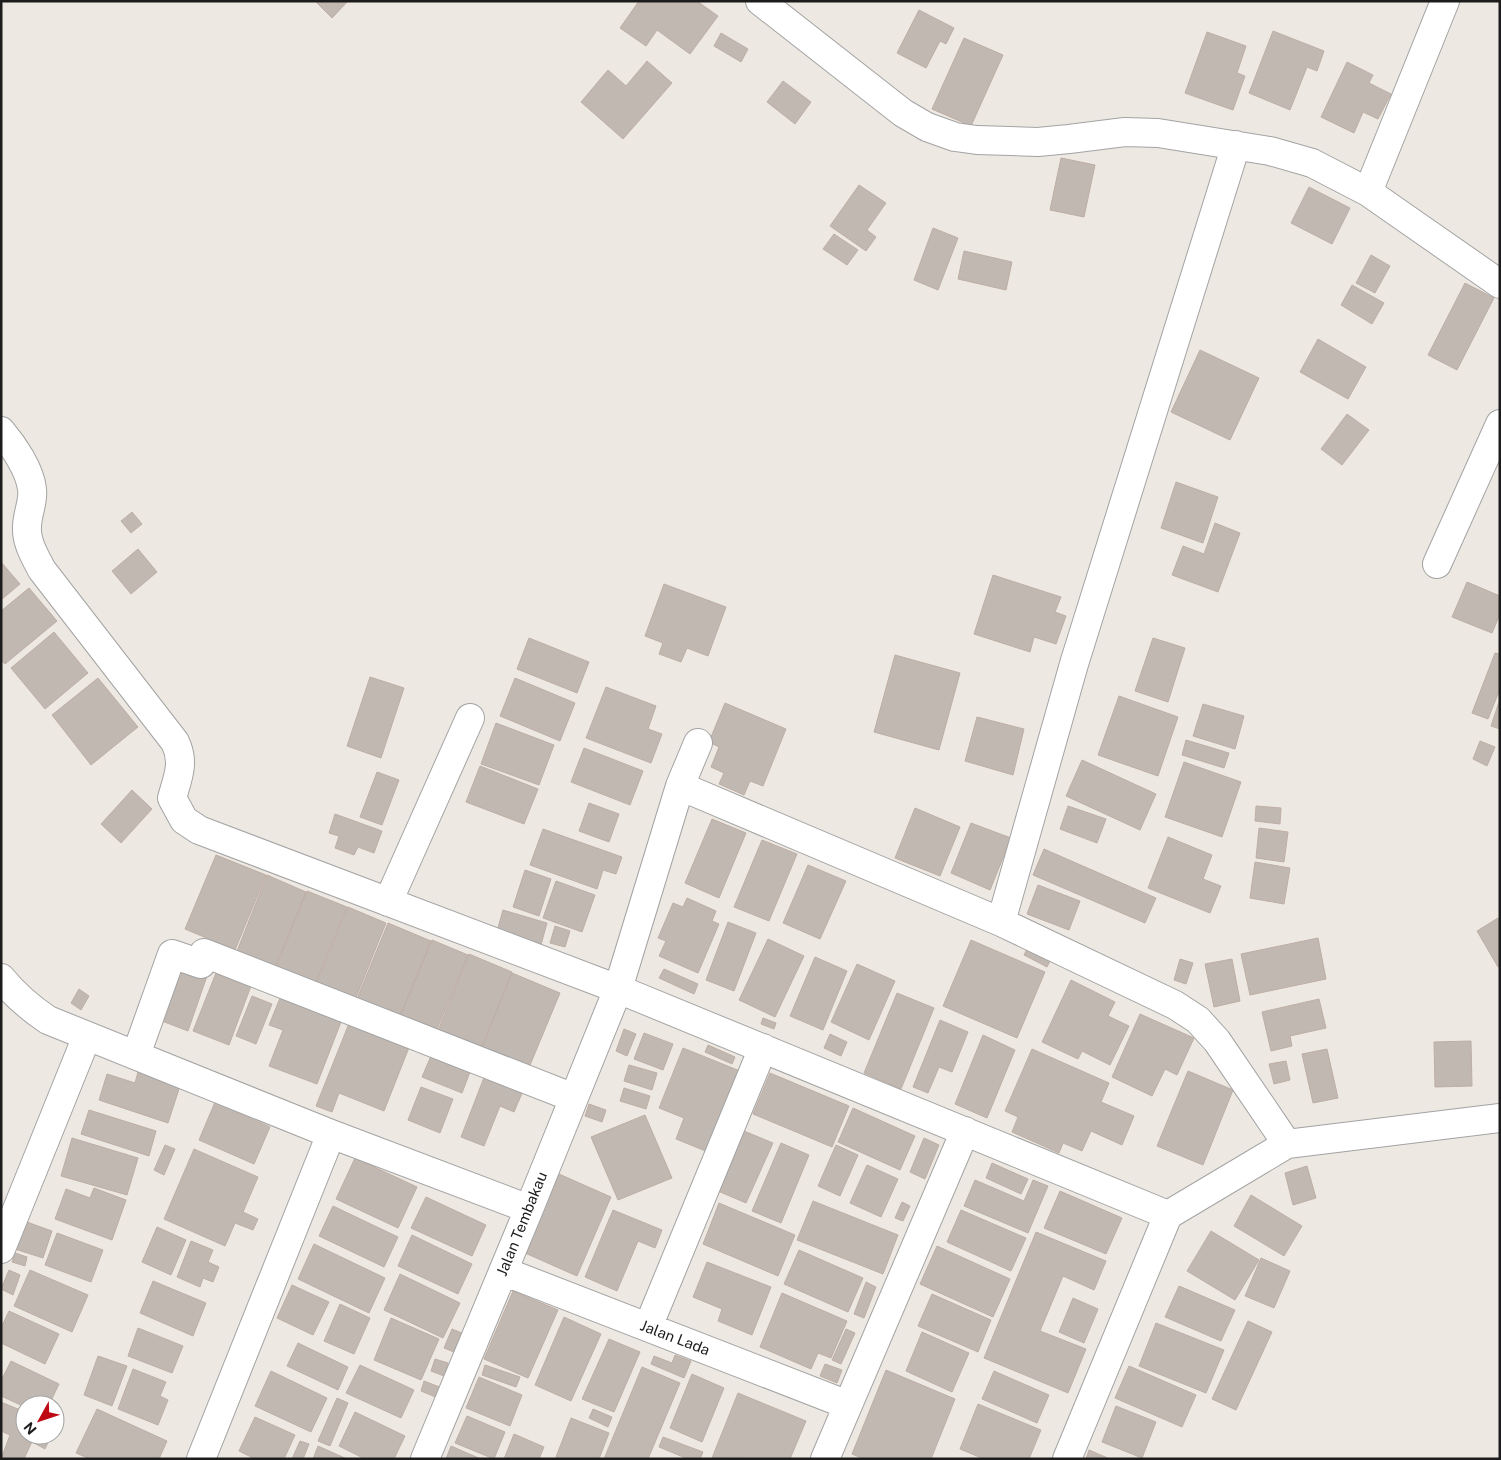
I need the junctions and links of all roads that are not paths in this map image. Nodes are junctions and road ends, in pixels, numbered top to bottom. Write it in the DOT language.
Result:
graph roads {
  1 [pos="760,1"];
  2 [pos="1445,1"];
  3 [pos="1236,145"];
  4 [pos="1368,192"];
  5 [pos="1500,284"];
  6 [pos="1500,424"];
  7 [pos="1,431"];
  8 [pos="1437,564"];
  9 [pos="470,718"];
  10 [pos="698,743"];
  11 [pos="680,786"];
  12 [pos="388,902"];
  13 [pos="1001,922"];
  14 [pos="1,978"];
  15 [pos="618,989"];
  16 [pos="87,1036"];
  17 [pos="763,1048"];
  18 [pos="136,1055"];
  19 [pos="574,1098"];
  20 [pos="1500,1118"];
  21 [pos="965,1131"];
  22 [pos="331,1134"];
  23 [pos="1287,1144"];
  24 [pos="529,1209"];
  25 [pos="1168,1215"];
  26 [pos="1,1249"];
  27 [pos="503,1271"];
  28 [pos="648,1327"];
  29 [pos="848,1405"];
  30 [pos="201,1459"];
  31 [pos="425,1459"];
  32 [pos="825,1459"];
  33 [pos="1067,1459"];
  1 -- 3 [label="street"];
  2 -- 4 [label="street"];
  3 -- 4 [label="street"];
  3 -- 13 [label="street"];
  4 -- 5 [label="street"];
  6 -- 8 [label="street"];
  7 -- 12 [label="street"];
  9 -- 12 [label="street"];
  10 -- 11 [label="street, Jalan Tembakau"];
  11 -- 13 [label="street"];
  11 -- 15 [label="street, Jalan Tembakau"];
  12 -- 15 [label="street"];
  13 -- 23 [label="street"];
  14 -- 16 [label="street"];
  15 -- 17 [label="street"];
  15 -- 19 [label="street, Jalan Tembakau"];
  16 -- 18 [label="street"];
  16 -- 26 [label="street"];
  17 -- 21 [label="street"];
  17 -- 28 [label="street"];
  18 -- 19 [label="street"];
  18 -- 22 [label="street"];
  19 -- 24 [label="street, Jalan Tembakau"];
  20 -- 23 [label="street"];
  21 -- 25 [label="street"];
  21 -- 29 [label="street"];
  22 -- 24 [label="street"];
  22 -- 30 [label="street"];
  23 -- 25 [label="street"];
  24 -- 27 [label="street, Jalan Tembakau"];
  25 -- 33 [label="street"];
  27 -- 28 [label="street, Jalan Lada"];
  27 -- 31 [label="street, Jalan Tembakau"];
  28 -- 29 [label="street, Jalan Lada"];
  29 -- 32 [label="street"];
}
